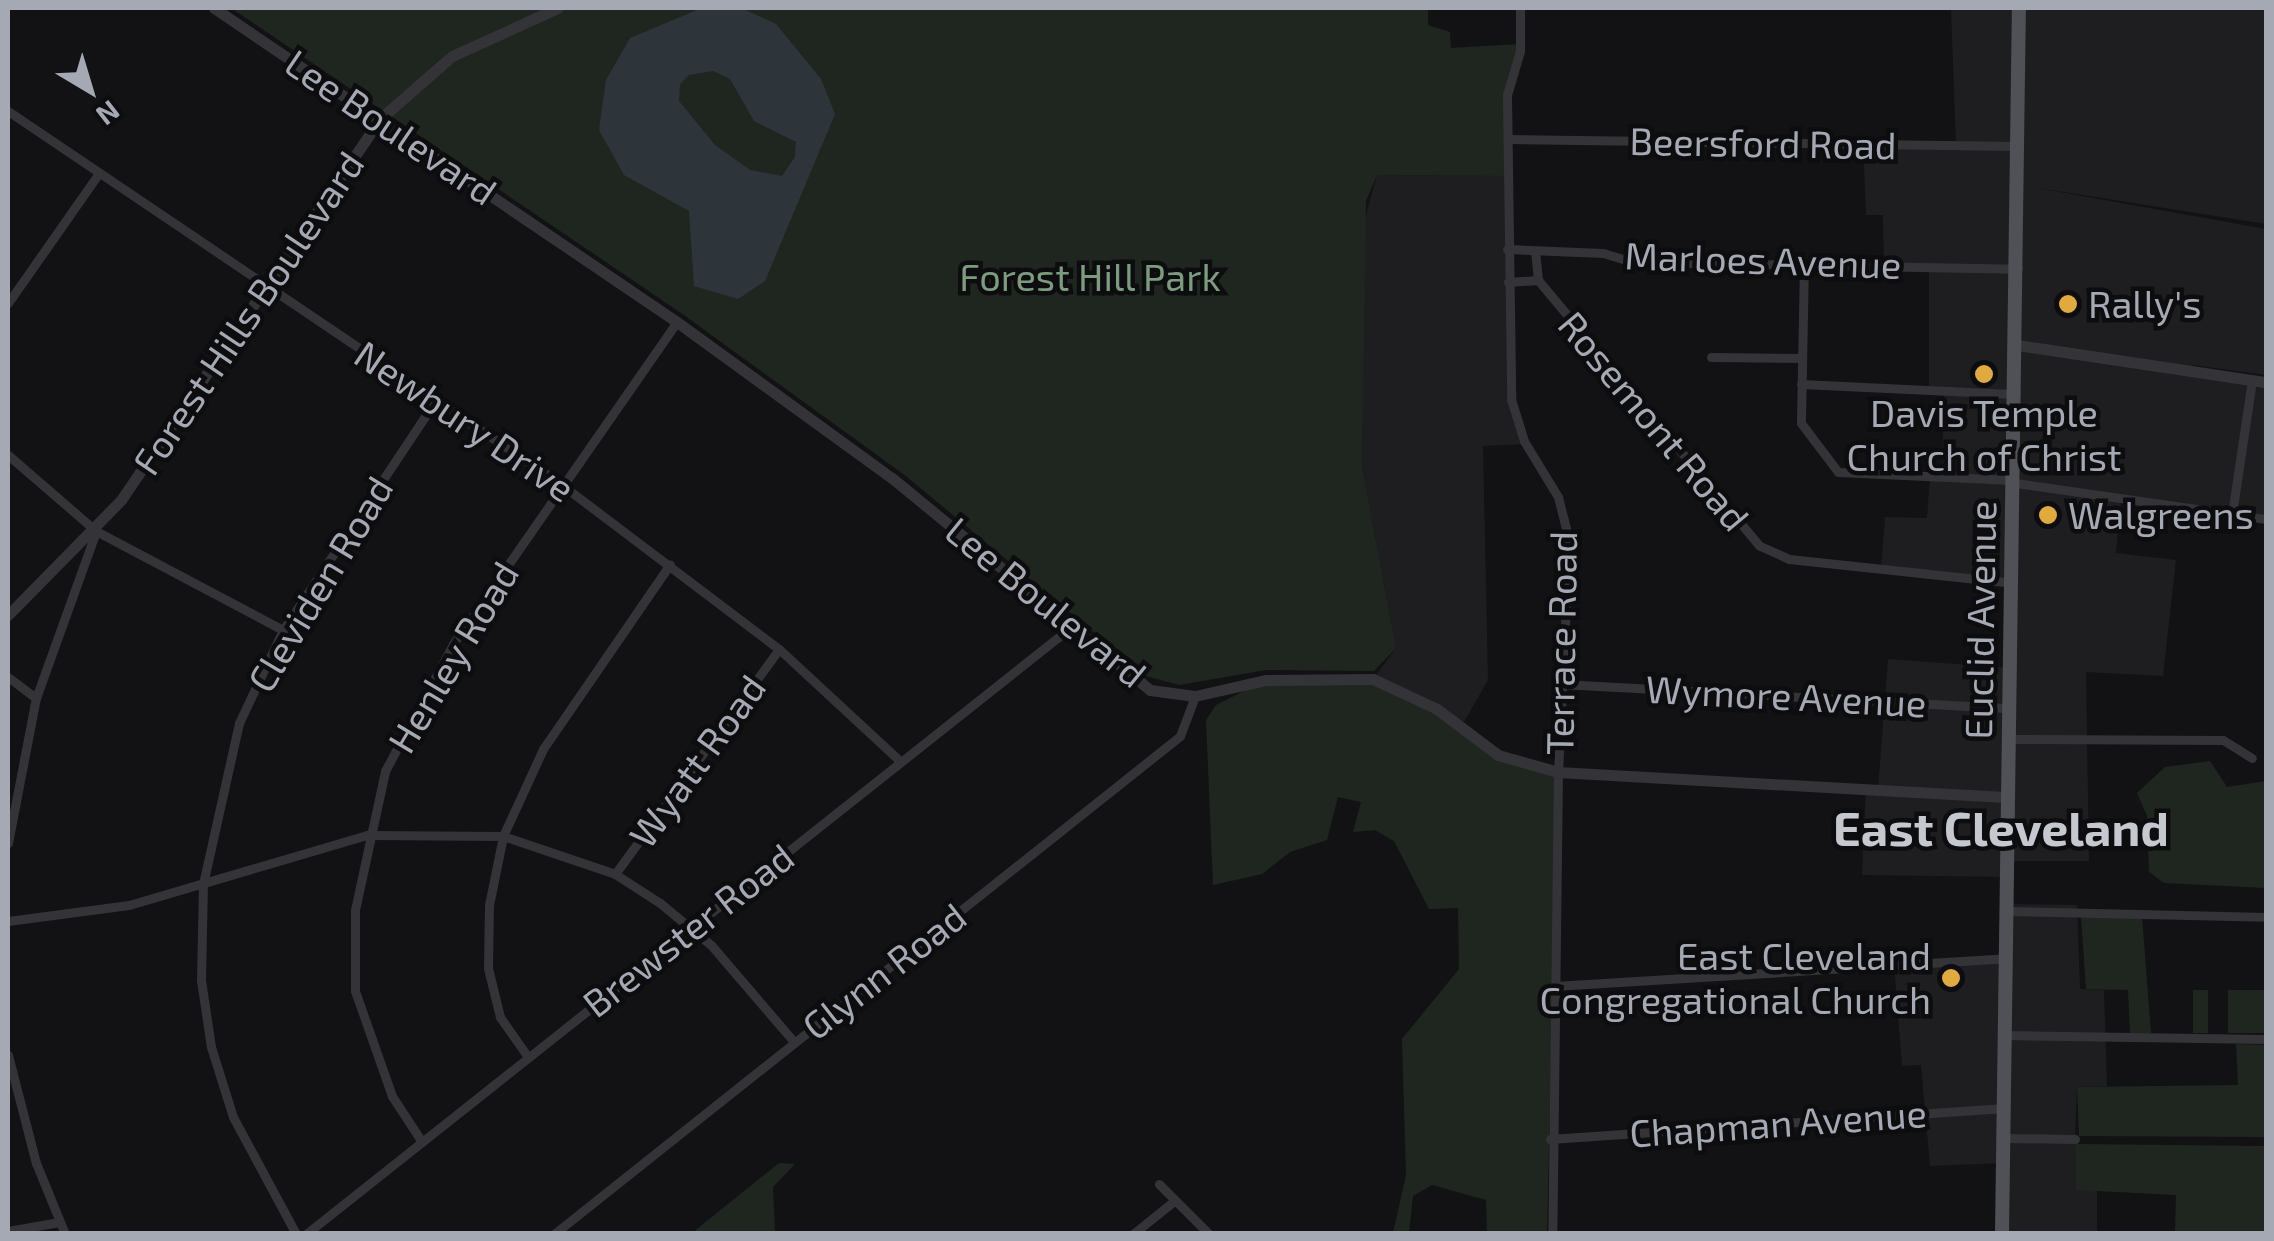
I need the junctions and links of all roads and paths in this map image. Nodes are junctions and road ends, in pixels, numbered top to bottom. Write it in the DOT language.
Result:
graph roads {
  1 [pos="214,8"];
  2 [pos="558,8"];
  3 [pos="1520,8"];
  4 [pos="2019,8"];
  5 [pos="8,111"];
  6 [pos="382,118"];
  7 [pos="1508,139"];
  8 [pos="2018,146"];
  9 [pos="99,173"];
  10 [pos="1508,249"];
  11 [pos="1535,251"];
  12 [pos="1804,264"];
  13 [pos="2018,268"];
  14 [pos="1538,280"];
  15 [pos="1508,282"];
  16 [pos="269,286"];
  17 [pos="8,303"];
  18 [pos="677,322"];
  19 [pos="2017,346"];
  20 [pos="1711,356"];
  21 [pos="1802,358"];
  22 [pos="2252,380"];
  23 [pos="2266,382"];
  24 [pos="1802,384"];
  25 [pos="2016,394"];
  26 [pos="435,402"];
  27 [pos="8,455"];
  28 [pos="2016,481"];
  29 [pos="562,485"];
  30 [pos="2232,514"];
  31 [pos="2266,520"];
  32 [pos="96,531"];
  33 [pos="670,564"];
  34 [pos="2015,583"];
  35 [pos="8,615"];
  36 [pos="1071,627"];
  37 [pos="283,630"];
  38 [pos="779,649"];
  39 [pos="8,677"];
  40 [pos="1561,684"];
  41 [pos="1195,696"];
  42 [pos="36,698"];
  43 [pos="2010,708"];
  44 [pos="2010,739"];
  45 [pos="2252,758"];
  46 [pos="900,761"];
  47 [pos="1558,772"];
  48 [pos="2010,797"];
  49 [pos="368,835"];
  50 [pos="503,836"];
  51 [pos="8,843"];
  52 [pos="615,874"];
  53 [pos="203,884"];
  54 [pos="2007,911"];
  55 [pos="2266,916"];
  56 [pos="8,921"];
  57 [pos="692,928"];
  58 [pos="2006,958"];
  59 [pos="1554,986"];
  60 [pos="2004,1036"];
  61 [pos="2266,1039"];
  62 [pos="794,1042"];
  63 [pos="8,1056"];
  64 [pos="528,1057"];
  65 [pos="10,1082"];
  66 [pos="2005,1108"];
  67 [pos="1550,1138"];
  68 [pos="2005,1138"];
  69 [pos="2075,1139"];
  70 [pos="422,1142"];
  71 [pos="1159,1184"];
  72 [pos="1174,1202"];
  73 [pos="59,1222"];
  74 [pos="8,1231"];
  75 [pos="64,1234"];
  76 [pos="296,1234"];
  77 [pos="306,1234"];
  78 [pos="554,1234"];
  79 [pos="1133,1234"];
  80 [pos="1209,1234"];
  81 [pos="1552,1234"];
  82 [pos="2002,1234"];
  1 -- 6 [label="street, Lee Boulevard"];
  2 -- 6 [label="street, Forest Hills Boulevard"];
  3 -- 7 [label="street, Terrace Road"];
  4 -- 8 [label="main road, Euclid Avenue"];
  5 -- 9 [label="street, Newbury Drive"];
  6 -- 16 [label="street, Forest Hills Boulevard"];
  6 -- 18 [label="street, Lee Boulevard"];
  7 -- 8 [label="street, Beersford Road"];
  7 -- 10 [label="street, Terrace Road"];
  8 -- 13 [label="main road, Euclid Avenue"];
  9 -- 16 [label="street, Newbury Drive"];
  9 -- 17 [label="street"];
  10 -- 11 [label="street, Marloes Avenue"];
  10 -- 15 [label="street, Terrace Road"];
  11 -- 12 [label="street, Marloes Avenue"];
  11 -- 14 [label="street, Rosemont Road"];
  12 -- 13 [label="street, Marloes Avenue"];
  12 -- 21 [label="street"];
  13 -- 19 [label="main road, Euclid Avenue"];
  14 -- 15 [label="street, Rosemont Road"];
  14 -- 34 [label="street, Rosemont Road"];
  15 -- 40 [label="street, Terrace Road"];
  16 -- 26 [label="street, Newbury Drive"];
  16 -- 32 [label="street, Forest Hills Boulevard"];
  18 -- 29 [label="street, Henley Road"];
  18 -- 36 [label="street, Lee Boulevard"];
  19 -- 22 [label="street"];
  19 -- 25 [label="main road, Euclid Avenue"];
  20 -- 21 [label="street"];
  21 -- 24 [label="street"];
  22 -- 23 [label="street"];
  22 -- 30 [label="street"];
  24 -- 25 [label="street"];
  24 -- 28 [label="street"];
  25 -- 28 [label="main road, Euclid Avenue"];
  26 -- 29 [label="street, Newbury Drive"];
  26 -- 37 [label="street, Cleviden Road"];
  27 -- 32 [label="street"];
  28 -- 30 [label="street"];
  28 -- 34 [label="main road, Euclid Avenue"];
  29 -- 33 [label="street, Newbury Drive"];
  29 -- 49 [label="street, Henley Road"];
  30 -- 31 [label="street"];
  32 -- 35 [label="street, Forest Hills Boulevard"];
  32 -- 37 [label="street"];
  32 -- 42 [label="street"];
  33 -- 38 [label="street, Newbury Drive"];
  33 -- 50 [label="street"];
  34 -- 43 [label="main road, Euclid Avenue"];
  36 -- 41 [label="street, Lee Boulevard"];
  36 -- 46 [label="street, Brewster Road"];
  37 -- 53 [label="street, Cleviden Road"];
  38 -- 46 [label="street, Newbury Drive"];
  38 -- 52 [label="street, Wyatt Road"];
  39 -- 42 [label="street"];
  40 -- 43 [label="street, Wymore Avenue"];
  40 -- 47 [label="street, Terrace Road"];
  41 -- 47 [label="street, Lee Boulevard"];
  41 -- 62 [label="street, Glynn Road"];
  42 -- 51 [label="street"];
  43 -- 44 [label="main road, Euclid Avenue"];
  44 -- 45 [label="street"];
  44 -- 48 [label="main road, Euclid Avenue"];
  46 -- 57 [label="street, Brewster Road"];
  47 -- 48 [label="street, Lee Boulevard"];
  47 -- 59 [label="street, Terrace Road"];
  48 -- 54 [label="main road, Euclid Avenue"];
  49 -- 50 [label="street"];
  49 -- 53 [label="street"];
  49 -- 70 [label="street, Henley Road"];
  50 -- 52 [label="street"];
  50 -- 64 [label="street"];
  52 -- 57 [label="street"];
  53 -- 56 [label="street"];
  53 -- 76 [label="street, Cleviden Road"];
  54 -- 55 [label="street"];
  54 -- 58 [label="main road, Euclid Avenue"];
  57 -- 62 [label="street"];
  57 -- 64 [label="street, Brewster Road"];
  58 -- 59 [label="street"];
  58 -- 60 [label="main road, Euclid Avenue"];
  59 -- 67 [label="street, Terrace Road"];
  60 -- 61 [label="street"];
  60 -- 66 [label="main road, Euclid Avenue"];
  62 -- 78 [label="street, Glynn Road"];
  63 -- 65 [label="street"];
  64 -- 70 [label="street, Brewster Road"];
  65 -- 73 [label="street"];
  66 -- 67 [label="street, Chapman Avenue"];
  66 -- 68 [label="main road, Euclid Avenue"];
  67 -- 81 [label="street, Terrace Road"];
  68 -- 69 [label="street"];
  68 -- 82 [label="main road, Euclid Avenue"];
  70 -- 77 [label="street, Brewster Road"];
  71 -- 72 [label="street"];
  72 -- 79 [label="street"];
  72 -- 80 [label="street"];
  73 -- 74 [label="street"];
  73 -- 75 [label="street"];
}
